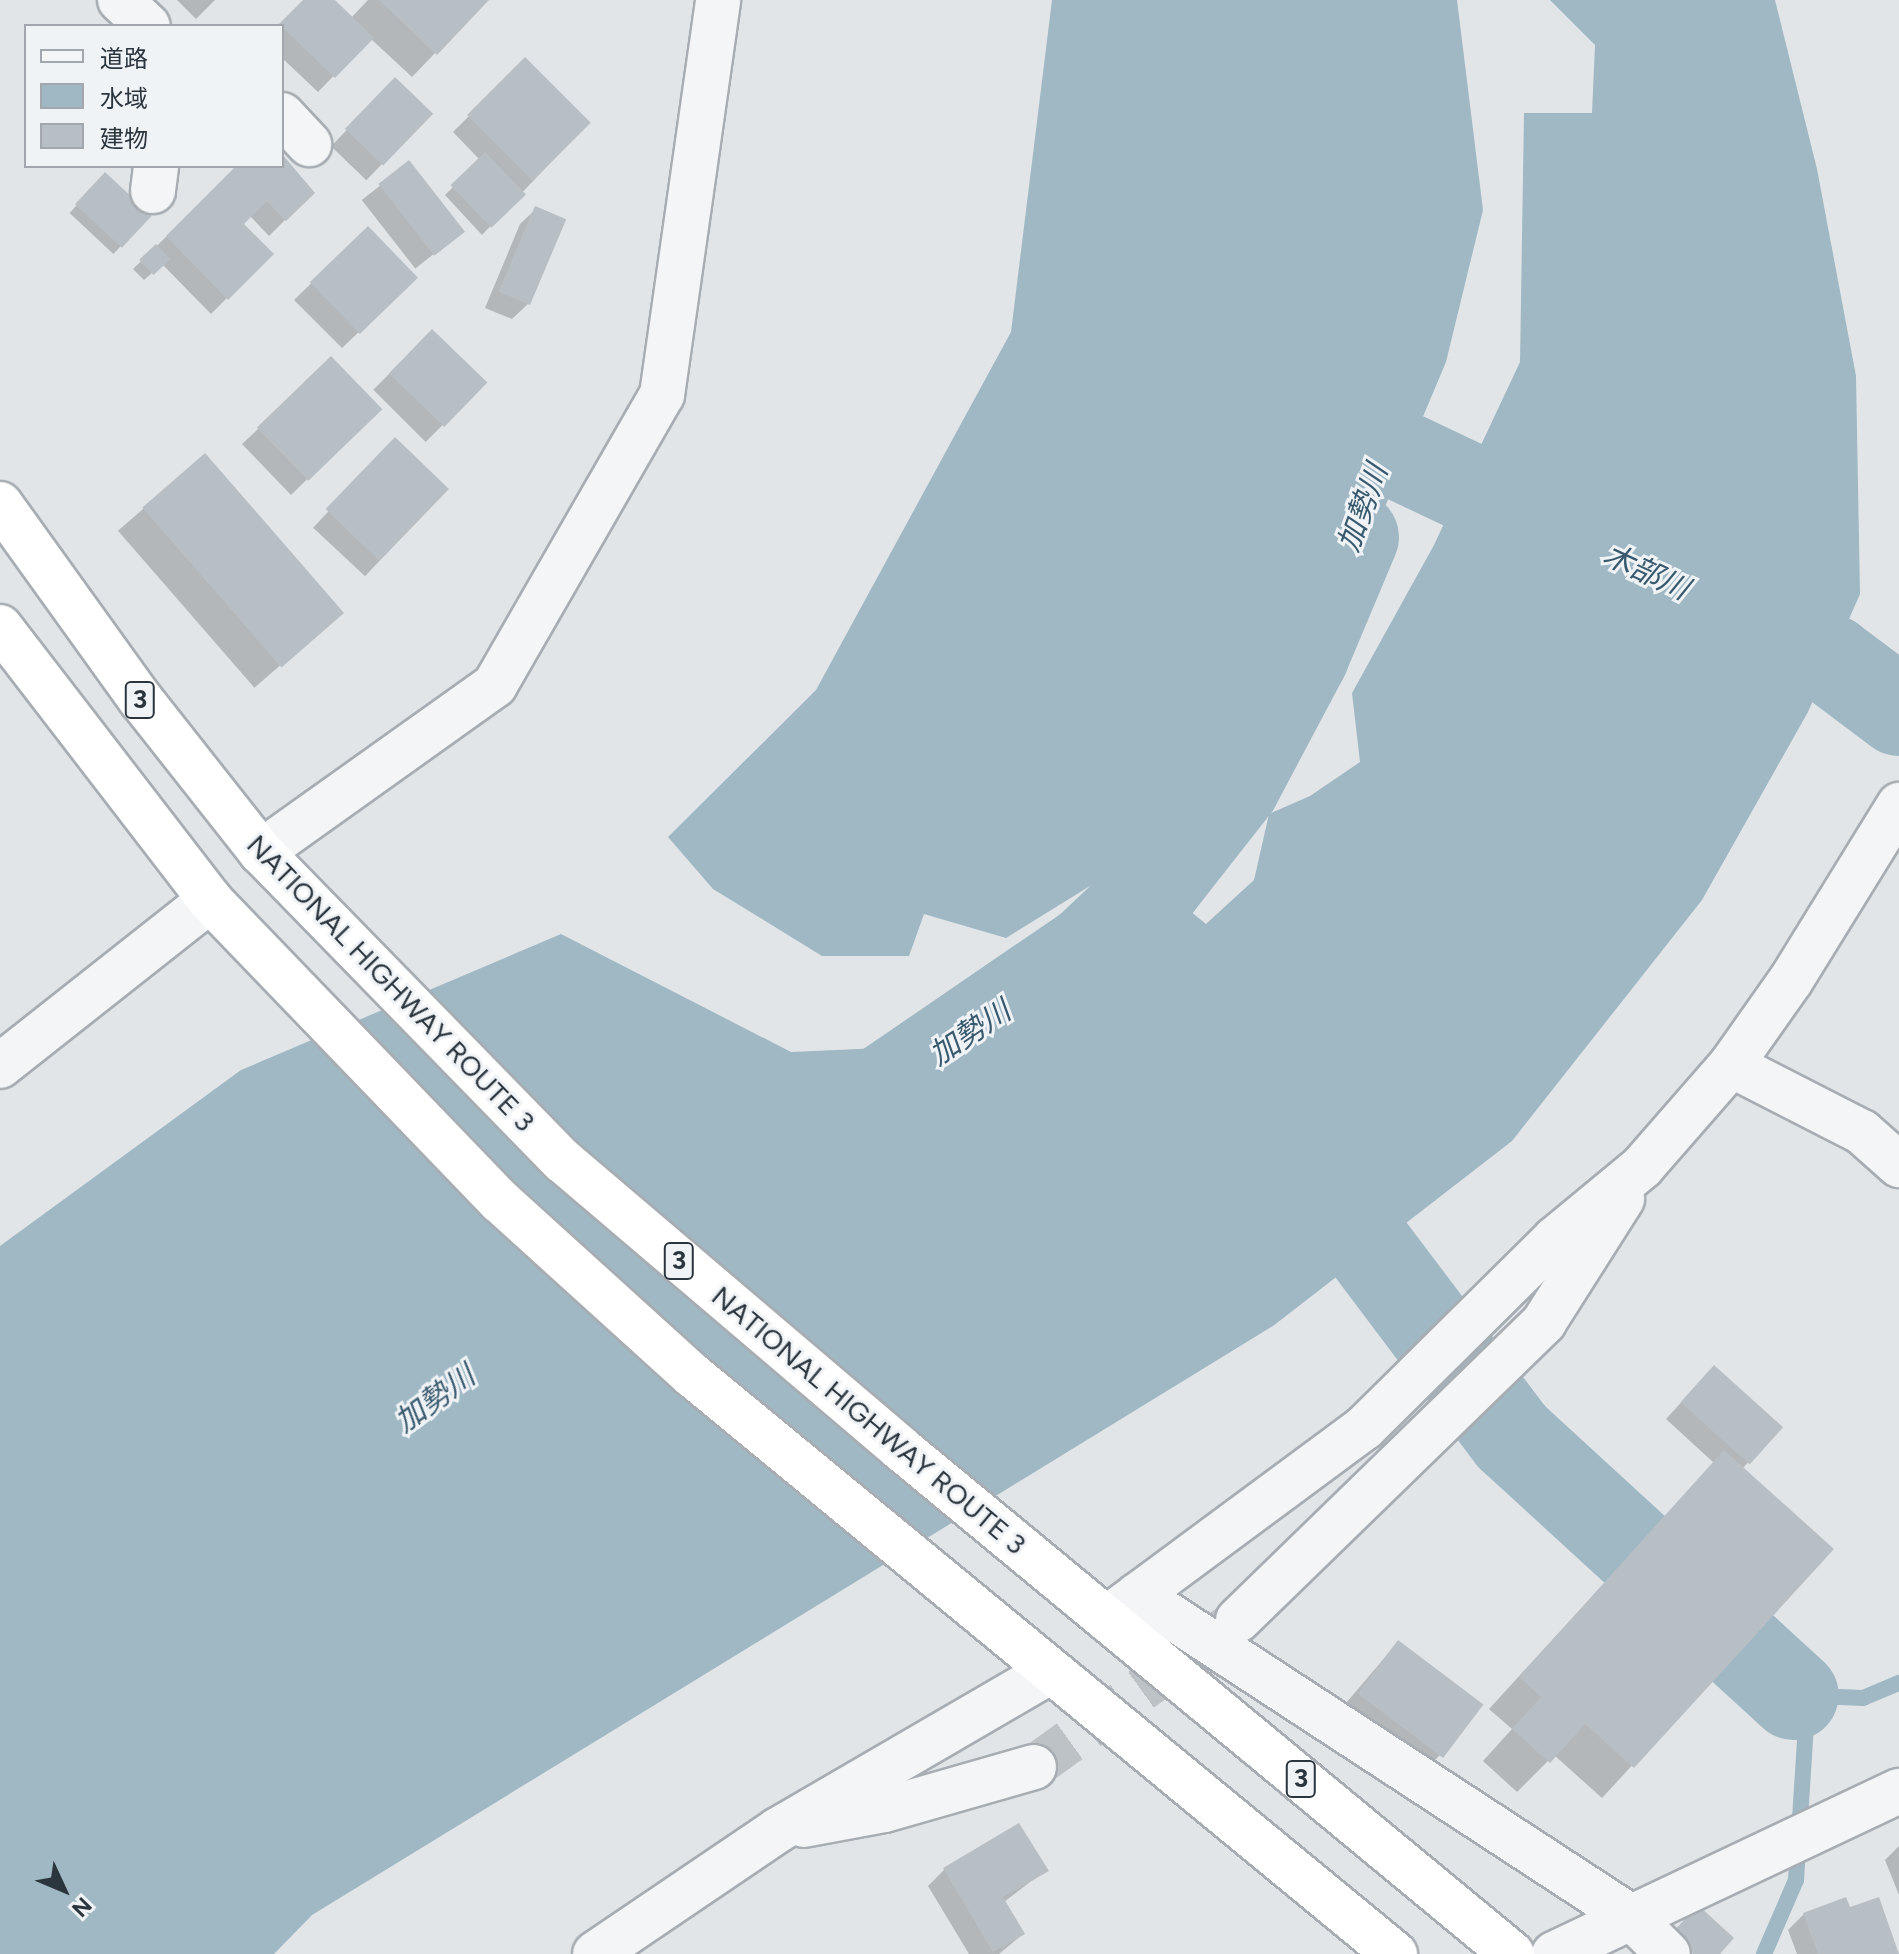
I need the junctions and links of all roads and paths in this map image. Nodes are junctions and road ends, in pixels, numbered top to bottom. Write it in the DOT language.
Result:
graph roads {
  1 [pos="120,0"];
  2 [pos="718,0"];
  3 [pos="146,24"];
  4 [pos="0,504"];
  5 [pos="0,627"];
  6 [pos="1898,806"];
  7 [pos="261,852"];
  8 [pos="223,915"];
  9 [pos="1731,1065"];
  10 [pos="0,1066"];
  11 [pos="1899,1165"];
  12 [pos="1642,1167"];
  13 [pos="1113,1606"];
  14 [pos="1238,1620"];
  15 [pos="1034,1659"];
  16 [pos="1034,1767"];
  17 [pos="1899,1791"];
  18 [pos="778,1830"];
  19 [pos="1631,1917"];
  20 [pos="1510,1953"];
  21 [pos="595,1954"];
  22 [pos="1395,1954"];
  23 [pos="1554,1954"];
  24 [pos="1668,1954"];
  1 -- 3 [label="street"];
  2 -- 7 [label="street"];
  4 -- 7 [label="highway, NATIONAL HIGHWAY ROUTE 3 / 3"];
  5 -- 8 [label="highway"];
  6 -- 9 [label="street"];
  7 -- 13 [label="highway, NATIONAL HIGHWAY ROUTE 3 / 3"];
  8 -- 10 [label="street"];
  8 -- 15 [label="highway"];
  9 -- 11 [label="street"];
  9 -- 12 [label="street"];
  12 -- 13 [label="street"];
  12 -- 14 [label="street"];
  13 -- 19 [label="street"];
  13 -- 20 [label="highway, NATIONAL HIGHWAY ROUTE 3 / 3"];
  15 -- 18 [label="street"];
  15 -- 22 [label="highway"];
  16 -- 18 [label="street"];
  17 -- 19 [label="street"];
  18 -- 21 [label="street"];
  19 -- 23 [label="street"];
  19 -- 24 [label="street"];
}
